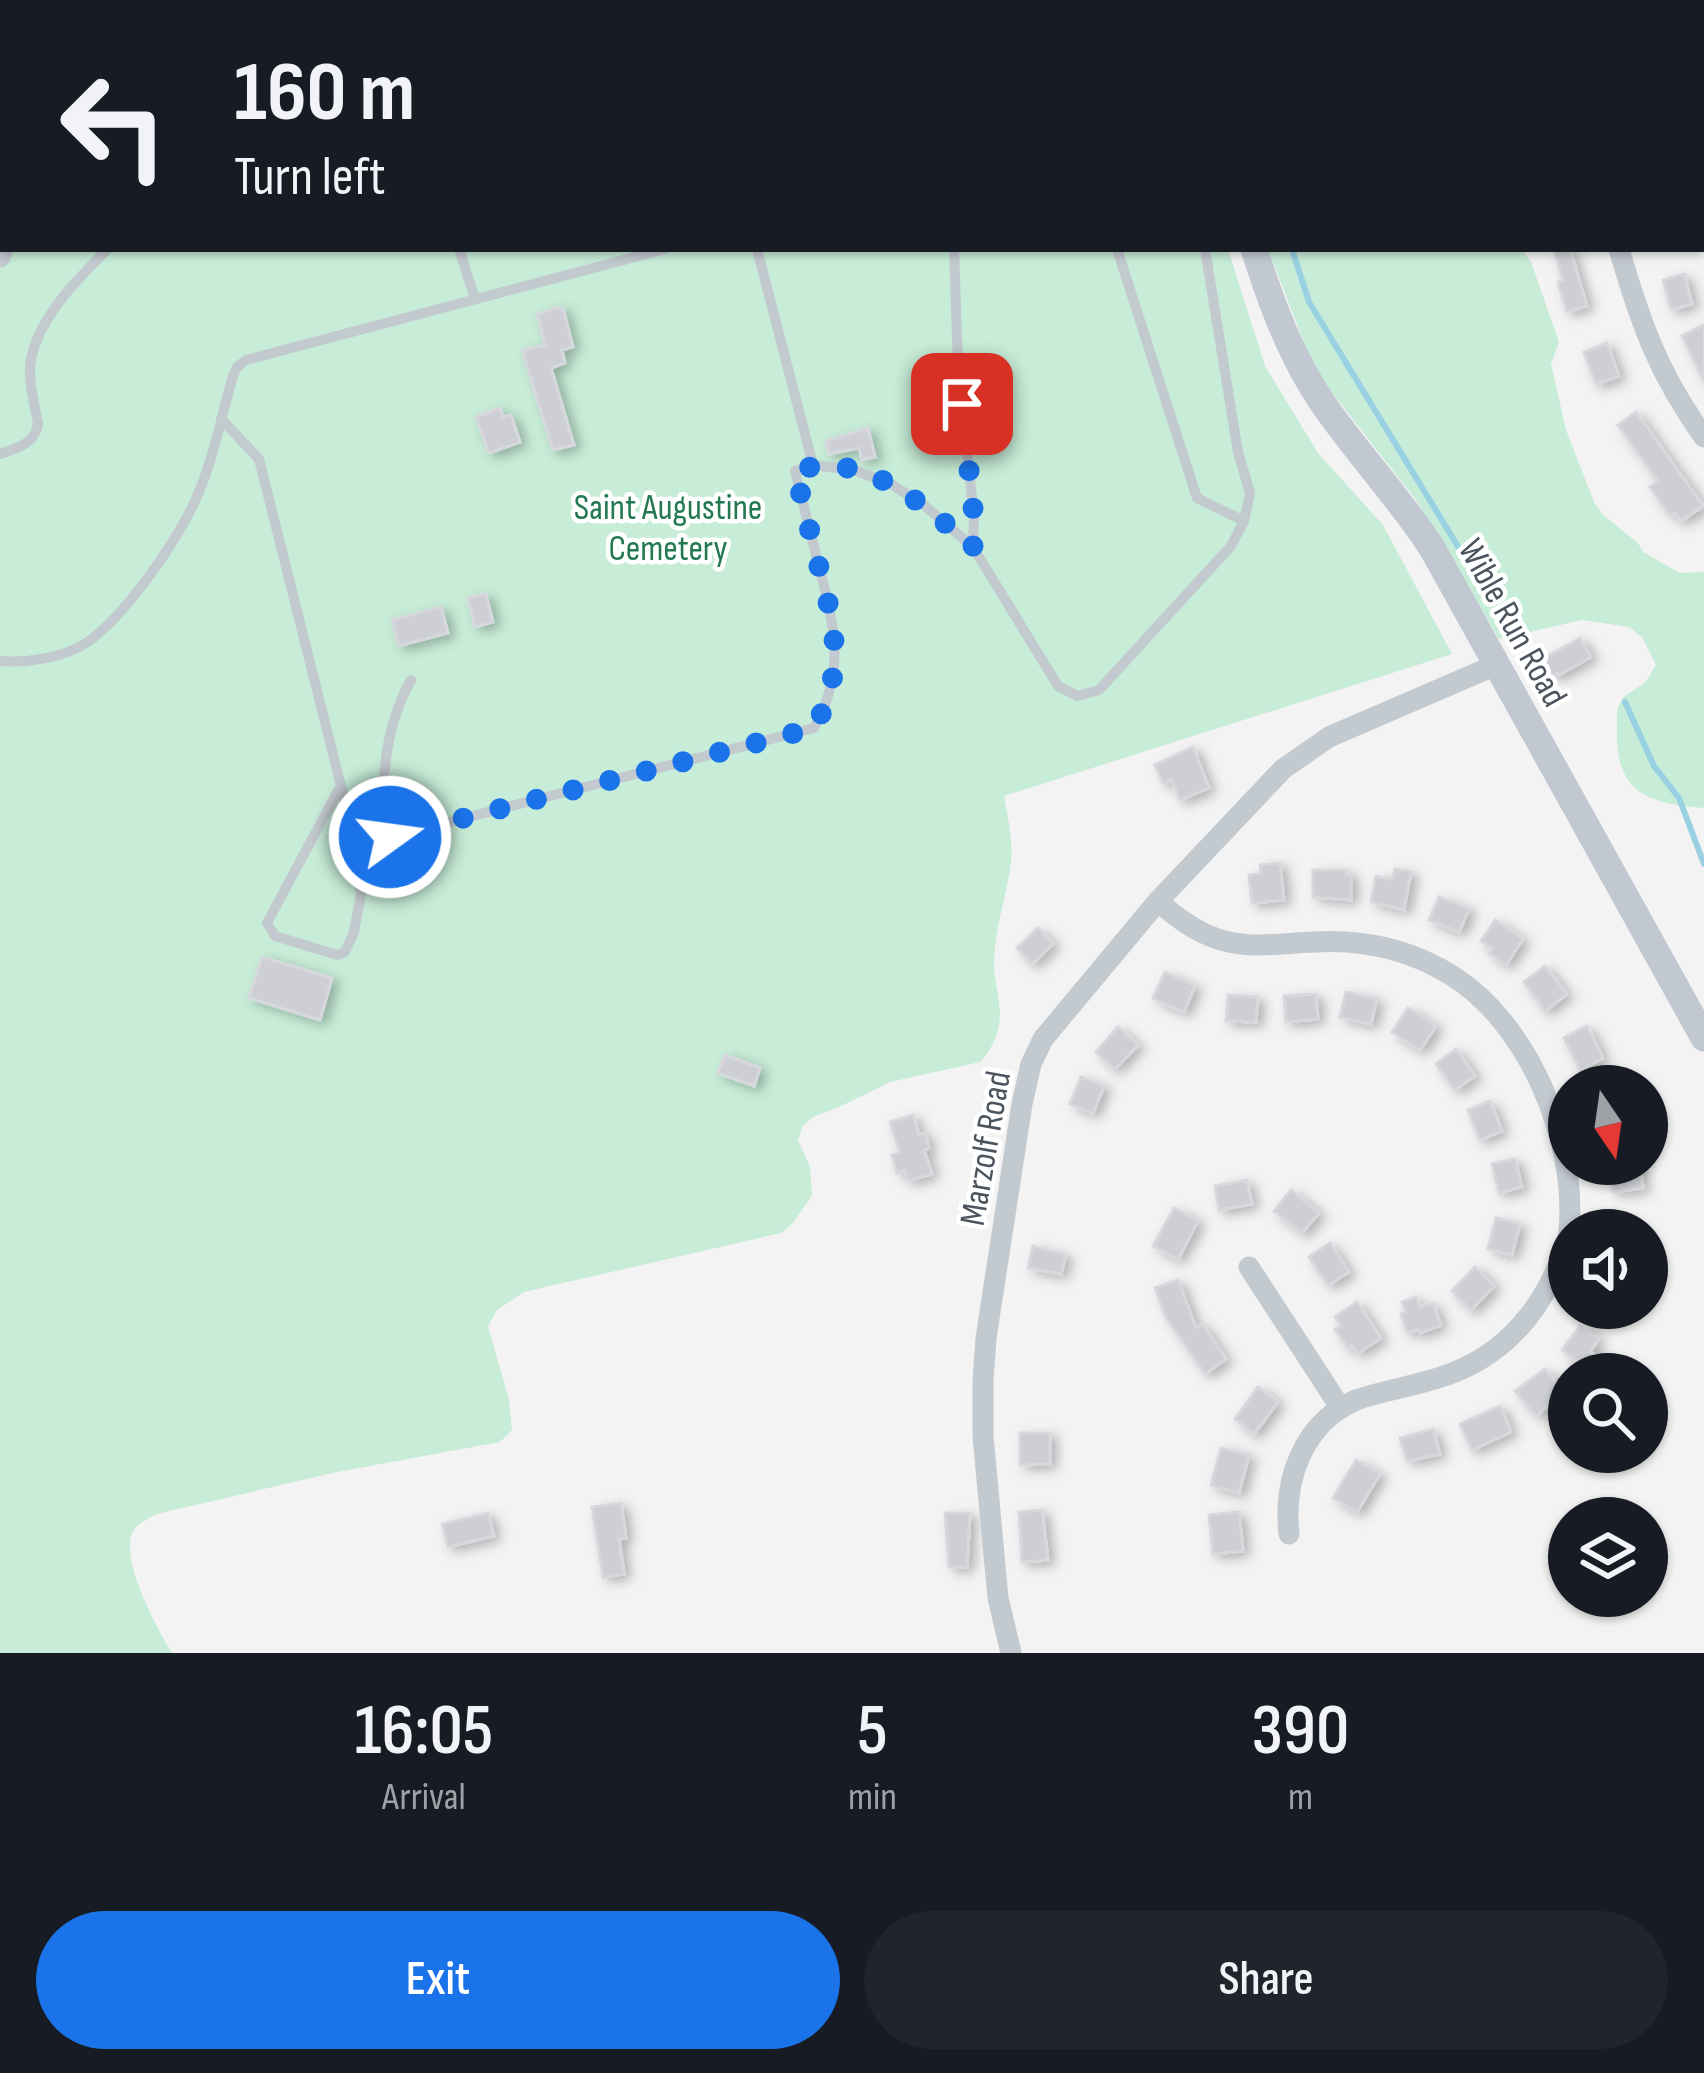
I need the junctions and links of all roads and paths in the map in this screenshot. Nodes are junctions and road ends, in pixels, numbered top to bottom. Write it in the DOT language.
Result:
graph roads {
  1 [pos="105,252"];
  2 [pos="460,252"];
  3 [pos="653,252"];
  4 [pos="758,252"];
  5 [pos="954,252"];
  6 [pos="1118,252"];
  7 [pos="1205,252"];
  8 [pos="1255,252"];
  9 [pos="1620,252"];
  10 [pos="475,298"];
  11 [pos="221,419"];
  12 [pos="1704,437"];
  13 [pos="0,454"];
  14 [pos="812,465"];
  15 [pos="1244,521"];
  16 [pos="973,547"];
  17 [pos="0,662"];
  18 [pos="1498,664"];
  19 [pos="411,680"];
  20 [pos="340,784"];
  21 [pos="390,837"];
  22 [pos="356,846"];
  23 [pos="1158,901"];
  24 [pos="1704,1038"];
  25 [pos="1570,1209"];
  26 [pos="1249,1267"];
  27 [pos="1548,1287"];
  28 [pos="1340,1407"];
  29 [pos="1289,1534"];
  30 [pos="1011,1653"];
  1 -- 13 [label="lane"];
  2 -- 10 [label="lane"];
  3 -- 10 [label="lane"];
  4 -- 14 [label="lane"];
  5 -- 16 [label="lane"];
  6 -- 15 [label="lane"];
  7 -- 15 [label="lane"];
  8 -- 18 [label="street, Wible Run Road"];
  9 -- 12 [label="street"];
  10 -- 11 [label="lane"];
  11 -- 17 [label="lane"];
  11 -- 20 [label="lane"];
  14 -- 16 [label="lane"];
  14 -- 21 [label="lane"];
  15 -- 16 [label="lane"];
  18 -- 23 [label="street, Marzolf Road"];
  18 -- 24 [label="street, Wible Run Road"];
  19 -- 21 [label="lane"];
  20 -- 22 [label="lane"];
  20 -- 22 [label="lane"];
  21 -- 22 [label="lane"];
  23 -- 25 [label="street"];
  23 -- 30 [label="street, Marzolf Road"];
  26 -- 28 [label="street"];
  27 -- 28 [label="street"];
  28 -- 29 [label="street"];
}
